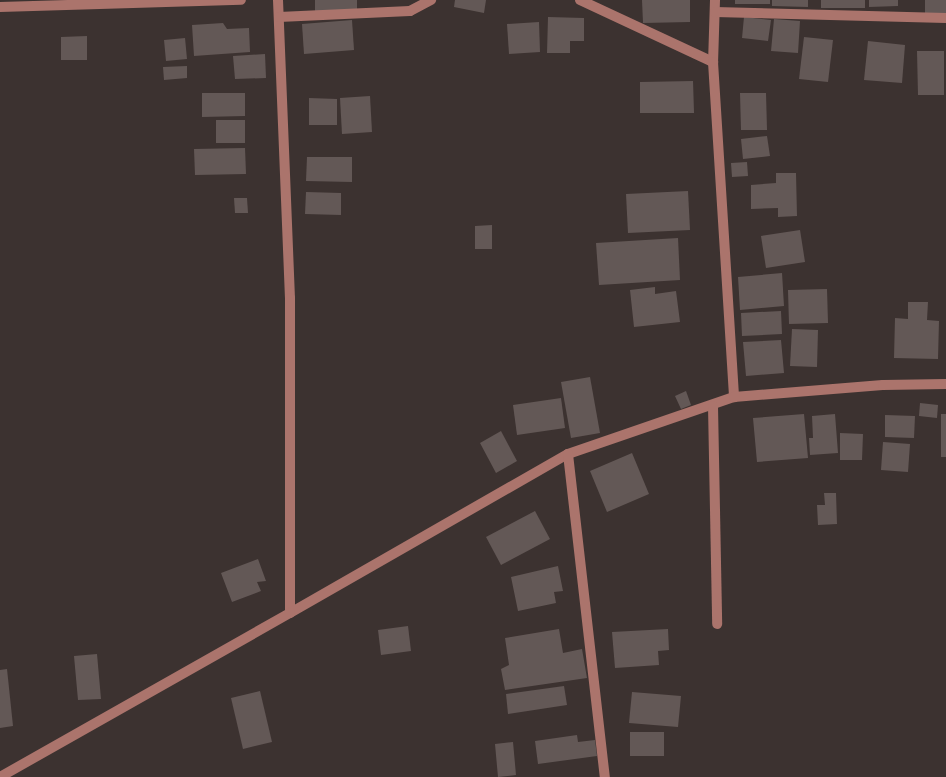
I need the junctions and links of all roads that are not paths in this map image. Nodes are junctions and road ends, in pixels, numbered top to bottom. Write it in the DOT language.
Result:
graph roads {
  1 [pos="241,0"];
  2 [pos="278,0"];
  3 [pos="431,0"];
  4 [pos="580,0"];
  5 [pos="715,0"];
  6 [pos="0,7"];
  7 [pos="714,16"];
  8 [pos="279,17"];
  9 [pos="946,18"];
  10 [pos="712,62"];
  11 [pos="946,384"];
  12 [pos="734,396"];
  13 [pos="713,406"];
  14 [pos="568,454"];
  15 [pos="290,613"];
  16 [pos="717,624"];
  17 [pos="0,777"];
  18 [pos="605,777"];
  1 -- 6 [label="street"];
  2 -- 8 [label="street"];
  3 -- 8 [label="street"];
  4 -- 10 [label="street"];
  5 -- 7 [label="street"];
  7 -- 9 [label="street"];
  7 -- 10 [label="street"];
  8 -- 15 [label="street"];
  10 -- 12 [label="street"];
  11 -- 12 [label="street"];
  12 -- 13 [label="street"];
  13 -- 14 [label="street"];
  13 -- 16 [label="street"];
  14 -- 15 [label="street"];
  14 -- 18 [label="street"];
  15 -- 17 [label="street"];
}
